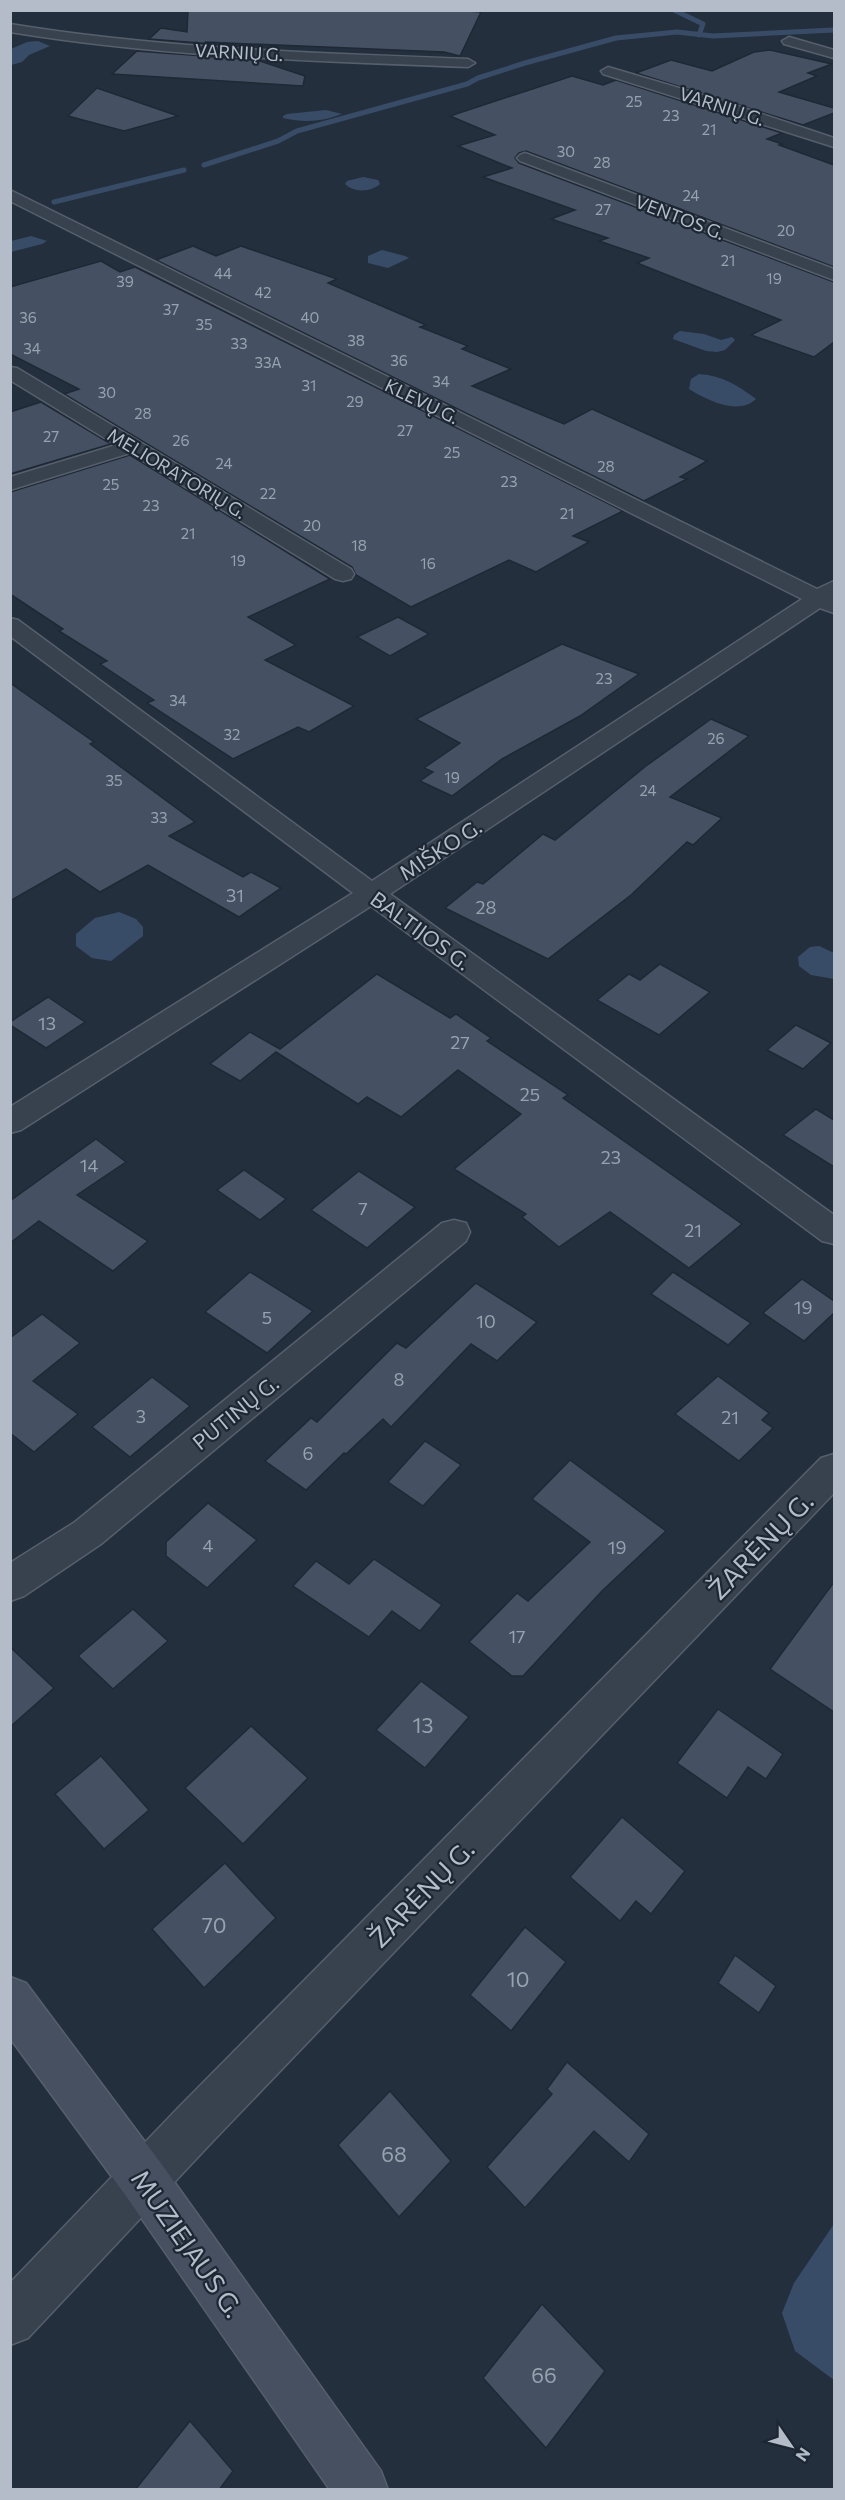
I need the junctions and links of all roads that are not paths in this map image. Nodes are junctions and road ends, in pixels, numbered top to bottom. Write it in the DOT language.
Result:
graph roads {
  1 [pos="10,28"];
  2 [pos="789,41"];
  3 [pos="834,54"];
  4 [pos="468,63"];
  5 [pos="608,71"];
  6 [pos="834,143"];
  7 [pos="525,158"];
  8 [pos="10,195"];
  9 [pos="834,275"];
  10 [pos="10,372"];
  11 [pos="132,446"];
  12 [pos="10,484"];
  13 [pos="343,574"];
  14 [pos="829,598"];
  15 [pos="10,625"];
  16 [pos="371,893"];
  17 [pos="10,1122"];
  18 [pos="454,1232"];
  19 [pos="834,1232"];
  20 [pos="834,1469"];
  21 [pos="10,1584"];
  22 [pos="10,1999"];
  23 [pos="143,2179"];
  24 [pos="10,2320"];
  25 [pos="363,2490"];
  1 -- 4 [label="street, VARNIŲ G."];
  2 -- 3 [label="street"];
  5 -- 6 [label="street, VARNIŲ G."];
  7 -- 9 [label="street, VENTOS G."];
  8 -- 14 [label="street, KLEVŲ G."];
  10 -- 11 [label="street, MELIORATORIŲ G."];
  11 -- 12 [label="street"];
  11 -- 13 [label="street, MELIORATORIŲ G."];
  14 -- 16 [label="street, MIŠKO G."];
  15 -- 16 [label="street, BALTIJOS G."];
  16 -- 17 [label="street, MIŠKO G."];
  16 -- 19 [label="street, BALTIJOS G."];
  18 -- 21 [label="street, PUTINŲ G."];
  20 -- 23 [label="street, ŽARĖNŲ G."];
  22 -- 23 [label="main road, MUZIEJAUS G."];
  23 -- 24 [label="street, ŽARĖNŲ G."];
  23 -- 25 [label="main road, MUZIEJAUS G."];
}
